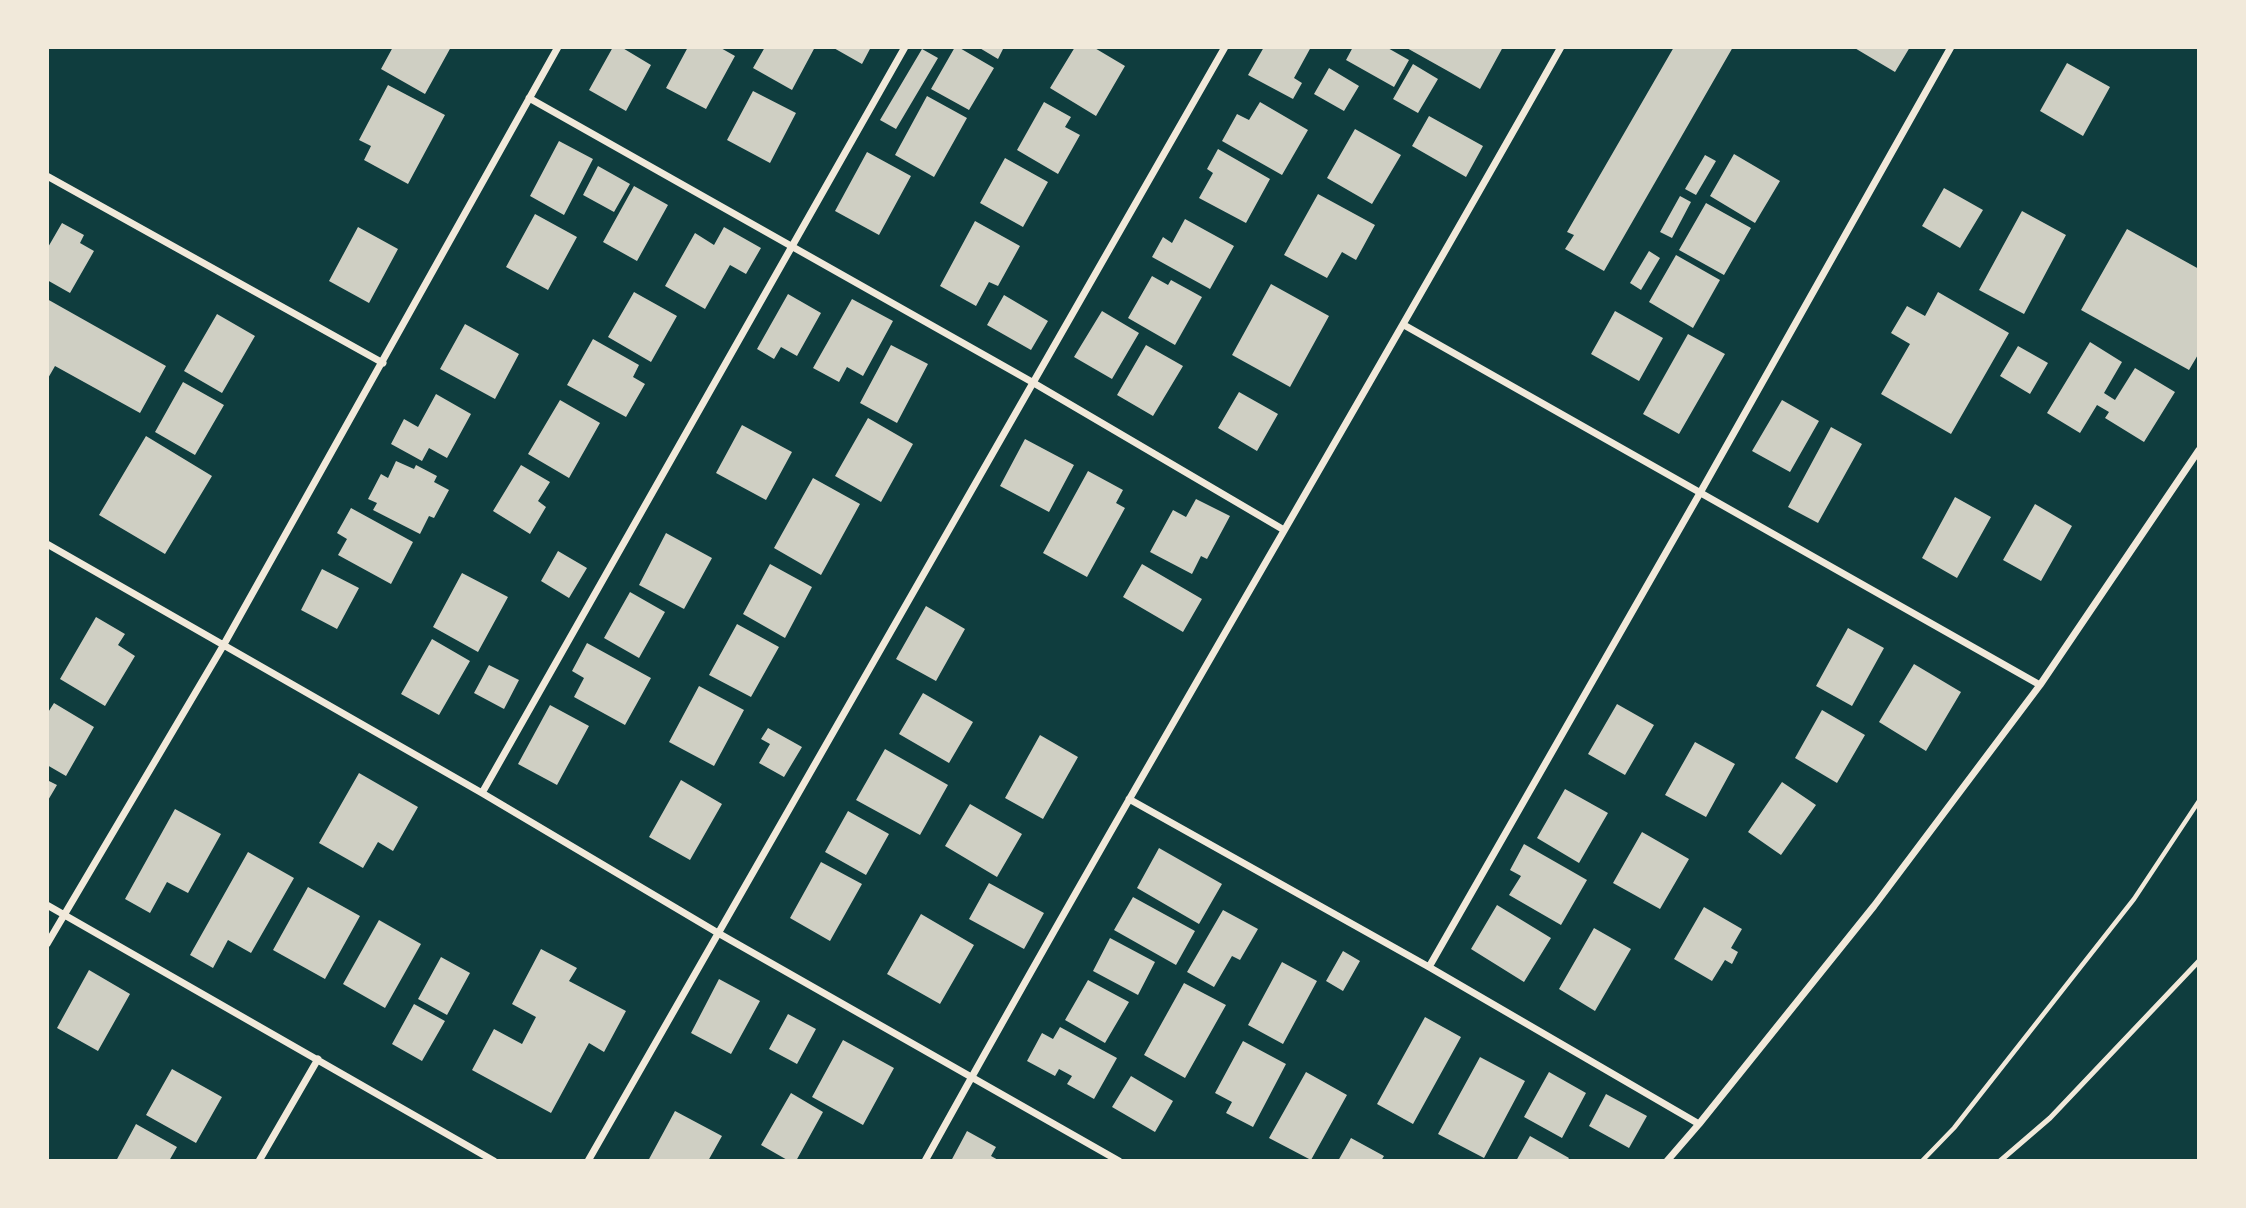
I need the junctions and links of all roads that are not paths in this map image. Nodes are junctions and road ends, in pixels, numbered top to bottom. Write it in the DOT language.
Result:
graph roads {
  1 [pos="558,47"];
  2 [pos="905,47"];
  3 [pos="1225,47"];
  4 [pos="1561,47"];
  5 [pos="1951,47"];
  6 [pos="529,99"];
  7 [pos="47,176"];
  8 [pos="792,246"];
  9 [pos="1404,325"];
  10 [pos="383,363"];
  11 [pos="1032,382"];
  12 [pos="2199,450"];
  13 [pos="1700,493"];
  14 [pos="1284,530"];
  15 [pos="47,544"];
  16 [pos="223,646"];
  17 [pos="2040,685"];
  18 [pos="482,793"];
  19 [pos="1129,799"];
  20 [pos="47,905"];
  21 [pos="64,915"];
  22 [pos="718,933"];
  23 [pos="47,944"];
  24 [pos="2199,961"];
  25 [pos="1429,967"];
  26 [pos="318,1059"];
  27 [pos="972,1076"];
  28 [pos="1699,1124"];
  29 [pos="259,1161"];
  30 [pos="494,1161"];
  31 [pos="588,1161"];
  32 [pos="925,1161"];
  33 [pos="1119,1161"];
  34 [pos="1667,1161"];
  35 [pos="2000,1161"];
  1 -- 6 [label="street"];
  2 -- 8 [label="street"];
  3 -- 11 [label="street"];
  4 -- 9 [label="street"];
  5 -- 13 [label="street"];
  6 -- 8 [label="street"];
  6 -- 10 [label="street"];
  7 -- 10 [label="street"];
  8 -- 11 [label="street"];
  8 -- 18 [label="street"];
  9 -- 13 [label="street"];
  9 -- 14 [label="street"];
  10 -- 16 [label="street"];
  11 -- 14 [label="street"];
  11 -- 22 [label="street"];
  12 -- 17 [label="street"];
  13 -- 17 [label="street"];
  13 -- 25 [label="street"];
  14 -- 19 [label="street"];
  15 -- 16 [label="street"];
  16 -- 18 [label="street"];
  16 -- 21 [label="street"];
  17 -- 28 [label="street"];
  18 -- 22 [label="street"];
  19 -- 25 [label="street"];
  19 -- 27 [label="street"];
  20 -- 21 [label="street"];
  21 -- 23 [label="street"];
  21 -- 26 [label="street"];
  22 -- 27 [label="street"];
  22 -- 31 [label="street"];
  24 -- 35 [label="lane"];
  25 -- 28 [label="street"];
  26 -- 29 [label="street"];
  26 -- 30 [label="street"];
  27 -- 32 [label="street"];
  27 -- 33 [label="street"];
  28 -- 34 [label="street"];
}
